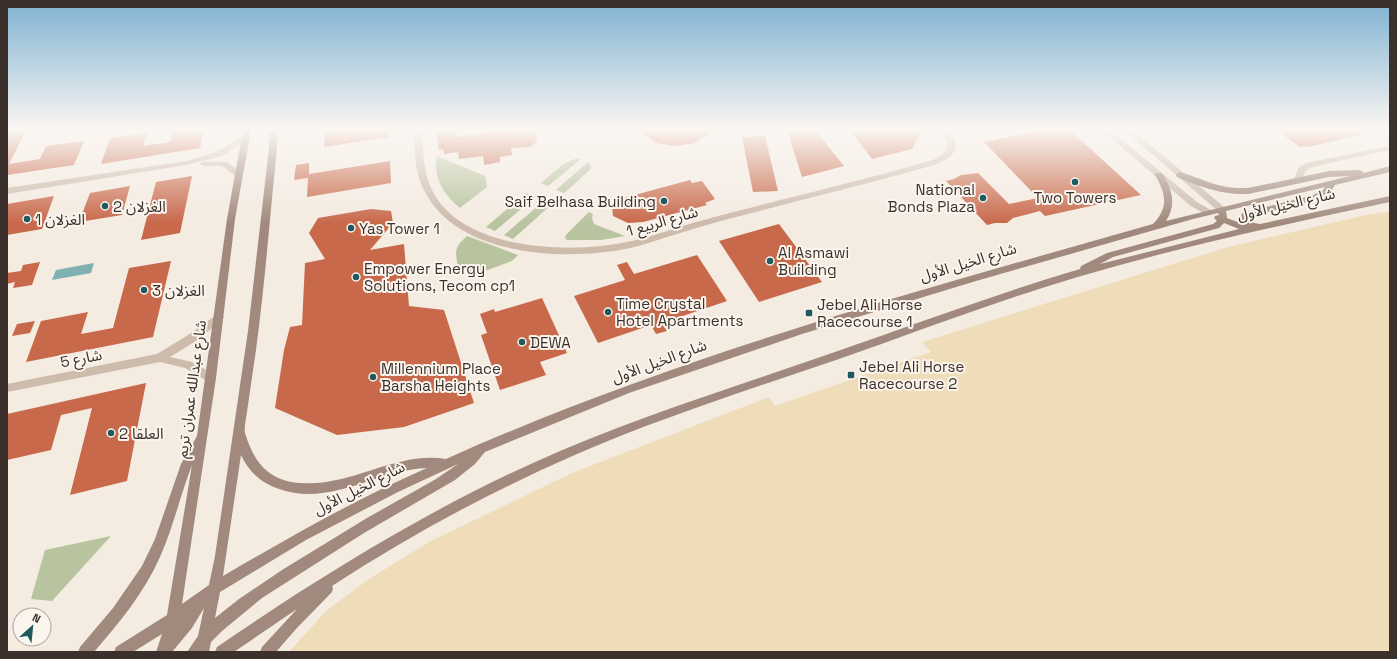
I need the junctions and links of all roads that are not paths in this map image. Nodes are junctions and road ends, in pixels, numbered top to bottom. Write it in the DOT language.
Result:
graph roads {
  1 [pos="197,161"];
  2 [pos="241,161"];
  3 [pos="272,161"];
  4 [pos="420,161"];
  5 [pos="938,161"];
  6 [pos="1142,161"];
  7 [pos="1164,161"];
  8 [pos="1329,161"];
  9 [pos="186,164"];
  10 [pos="1390,169"];
  11 [pos="239,174"];
  12 [pos="1368,174"];
  13 [pos="1159,175"];
  14 [pos="1180,175"];
  15 [pos="1298,181"];
  16 [pos="1331,184"];
  17 [pos="7,191"];
  18 [pos="1390,199"];
  19 [pos="1221,210"];
  20 [pos="1208,212"];
  21 [pos="1190,217"];
  22 [pos="1223,220"];
  23 [pos="1155,227"];
  24 [pos="1254,228"];
  25 [pos="1198,230"];
  26 [pos="1078,274"];
  27 [pos="219,317"];
  28 [pos="160,358"];
  29 [pos="211,378"];
  30 [pos="7,388"];
  31 [pos="239,431"];
  32 [pos="202,435"];
  33 [pos="482,448"];
  34 [pos="446,464"];
  35 [pos="345,571"];
  36 [pos="208,593"];
  37 [pos="173,619"];
  38 [pos="204,638"];
  39 [pos="85,652"];
  40 [pos="121,652"];
  41 [pos="163,652"];
  42 [pos="194,652"];
  43 [pos="202,652"];
  44 [pos="222,652"];
  45 [pos="268,652"];
  1 -- 9 [label="street"];
  2 -- 11 [label="main road, شارع عبدالله عمران تريم"];
  3 -- 31 [label="main road"];
  4 -- 5 [label="street, شارع الربيع 1"];
  6 -- 13 [label="street"];
  7 -- 14 [label="street"];
  8 -- 15 [label="street"];
  9 -- 11 [label="street"];
  9 -- 17 [label="street"];
  10 -- 12 [label="main road, شارع الخيل الأول"];
  11 -- 27 [label="main road, شارع عبدالله عمران تريم"];
  12 -- 15 [label="main road"];
  12 -- 16 [label="main road, شارع الخيل الأول"];
  13 -- 20 [label="street"];
  13 -- 23 [label="main road"];
  14 -- 15 [label="main road"];
  14 -- 19 [label="street"];
  16 -- 19 [label="main road, شارع الخيل الأول"];
  16 -- 24 [label="main road"];
  18 -- 24 [label="main road, شارع الخيل الأول"];
  19 -- 20 [label="main road, شارع الخيل الأول"];
  19 -- 22 [label="main road"];
  20 -- 21 [label="main road, شارع الخيل الأول"];
  20 -- 22 [label="main road"];
  21 -- 23 [label="main road, شارع الخيل الأول"];
  21 -- 25 [label="main road"];
  22 -- 24 [label="main road"];
  22 -- 25 [label="main road"];
  23 -- 33 [label="main road, شارع الخيل الأول"];
  24 -- 26 [label="main road, شارع الخيل الأول"];
  25 -- 26 [label="main road"];
  26 -- 35 [label="main road, شارع الخيل الأول"];
  27 -- 28 [label="street, شارع 5"];
  27 -- 29 [label="main road, شارع عبدالله عمران تريم"];
  28 -- 29 [label="street, شارع 5"];
  28 -- 30 [label="street, شارع 5"];
  29 -- 32 [label="main road, شارع عبدالله عمران تريم"];
  31 -- 34 [label="main road"];
  31 -- 36 [label="main road"];
  32 -- 37 [label="main road, شارع عبدالله عمران تريم"];
  32 -- 39 [label="main road"];
  33 -- 34 [label="main road, شارع الخيل الأول"];
  33 -- 38 [label="main road"];
  34 -- 36 [label="main road, شارع الخيل الأول"];
  35 -- 44 [label="main road, شارع الخيل الأول"];
  35 -- 45 [label="main road"];
  36 -- 37 [label="main road, شارع الخيل الأول"];
  36 -- 38 [label="main road"];
  36 -- 41 [label="main road"];
  37 -- 40 [label="main road, شارع الخيل الأول"];
  37 -- 41 [label="main road, شارع عبدالله عمران تريم"];
  38 -- 42 [label="main road"];
  38 -- 43 [label="main road"];
}
